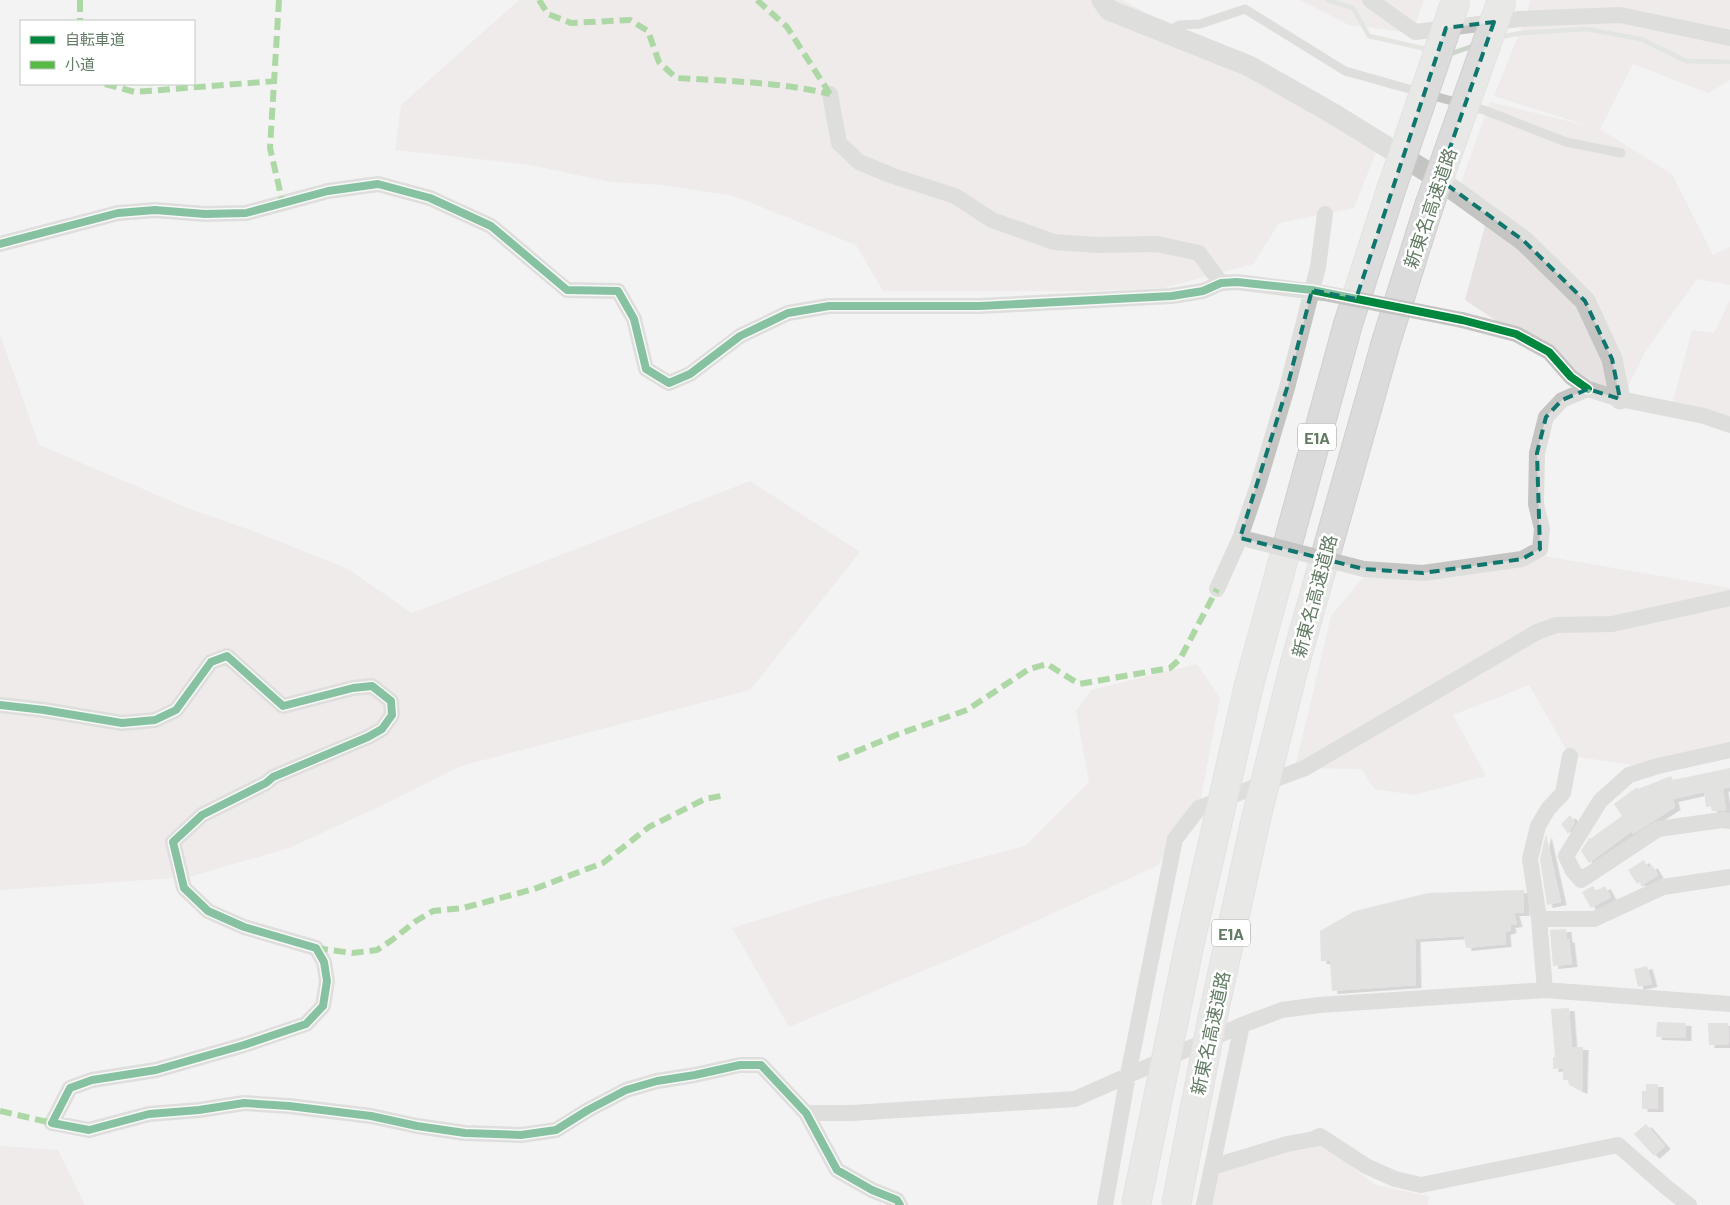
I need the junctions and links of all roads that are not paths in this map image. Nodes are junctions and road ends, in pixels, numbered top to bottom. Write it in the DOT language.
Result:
graph roads {
  1 [pos="1102,0"];
  2 [pos="1370,0"];
  3 [pos="1456,0"];
  4 [pos="1502,0"];
  5 [pos="1166,33"];
  6 [pos="1730,38"];
  7 [pos="830,94"];
  8 [pos="1621,153"];
  9 [pos="1325,214"];
  10 [pos="0,244"];
  11 [pos="1221,283"];
  12 [pos="1318,292"];
  13 [pos="1588,390"];
  14 [pos="1620,398"];
  15 [pos="1730,425"];
  16 [pos="1245,539"];
  17 [pos="1217,589"];
  18 [pos="1730,598"];
  19 [pos="0,705"];
  20 [pos="1730,750"];
  21 [pos="1570,756"];
  22 [pos="1730,821"];
  23 [pos="1730,877"];
  24 [pos="1539,918"];
  25 [pos="1545,990"];
  26 [pos="1730,1004"];
  27 [pos="1242,1025"];
  28 [pos="1128,1075"];
  29 [pos="806,1113"];
  30 [pos="1212,1167"];
  31 [pos="900,1205"];
  32 [pos="1105,1205"];
  33 [pos="1136,1205"];
  34 [pos="1176,1205"];
  35 [pos="1204,1205"];
  36 [pos="1689,1205"];
  1 -- 5 [label="street"];
  2 -- 6 [label="street"];
  3 -- 33 [label="highway, E1A, bridge"];
  4 -- 34 [label="highway, 新東名高速道路 / E1A, bridge"];
  5 -- 8 [label="lane"];
  5 -- 14 [label="street"];
  7 -- 11 [label="street"];
  9 -- 12 [label="street"];
  10 -- 11 [label="street"];
  11 -- 12 [label="street"];
  12 -- 13 [label="street, bridge"];
  12 -- 16 [label="street"];
  13 -- 14 [label="street"];
  13 -- 16 [label="street, bridge"];
  14 -- 15 [label="street"];
  16 -- 17 [label="street"];
  18 -- 28 [label="street"];
  19 -- 29 [label="street"];
  20 -- 22 [label="street"];
  21 -- 24 [label="street"];
  23 -- 24 [label="street"];
  24 -- 25 [label="street"];
  25 -- 26 [label="street"];
  25 -- 27 [label="street"];
  27 -- 28 [label="street"];
  27 -- 30 [label="street"];
  28 -- 29 [label="street"];
  28 -- 32 [label="street"];
  29 -- 31 [label="street"];
  30 -- 35 [label="street"];
  30 -- 36 [label="street"];
}
